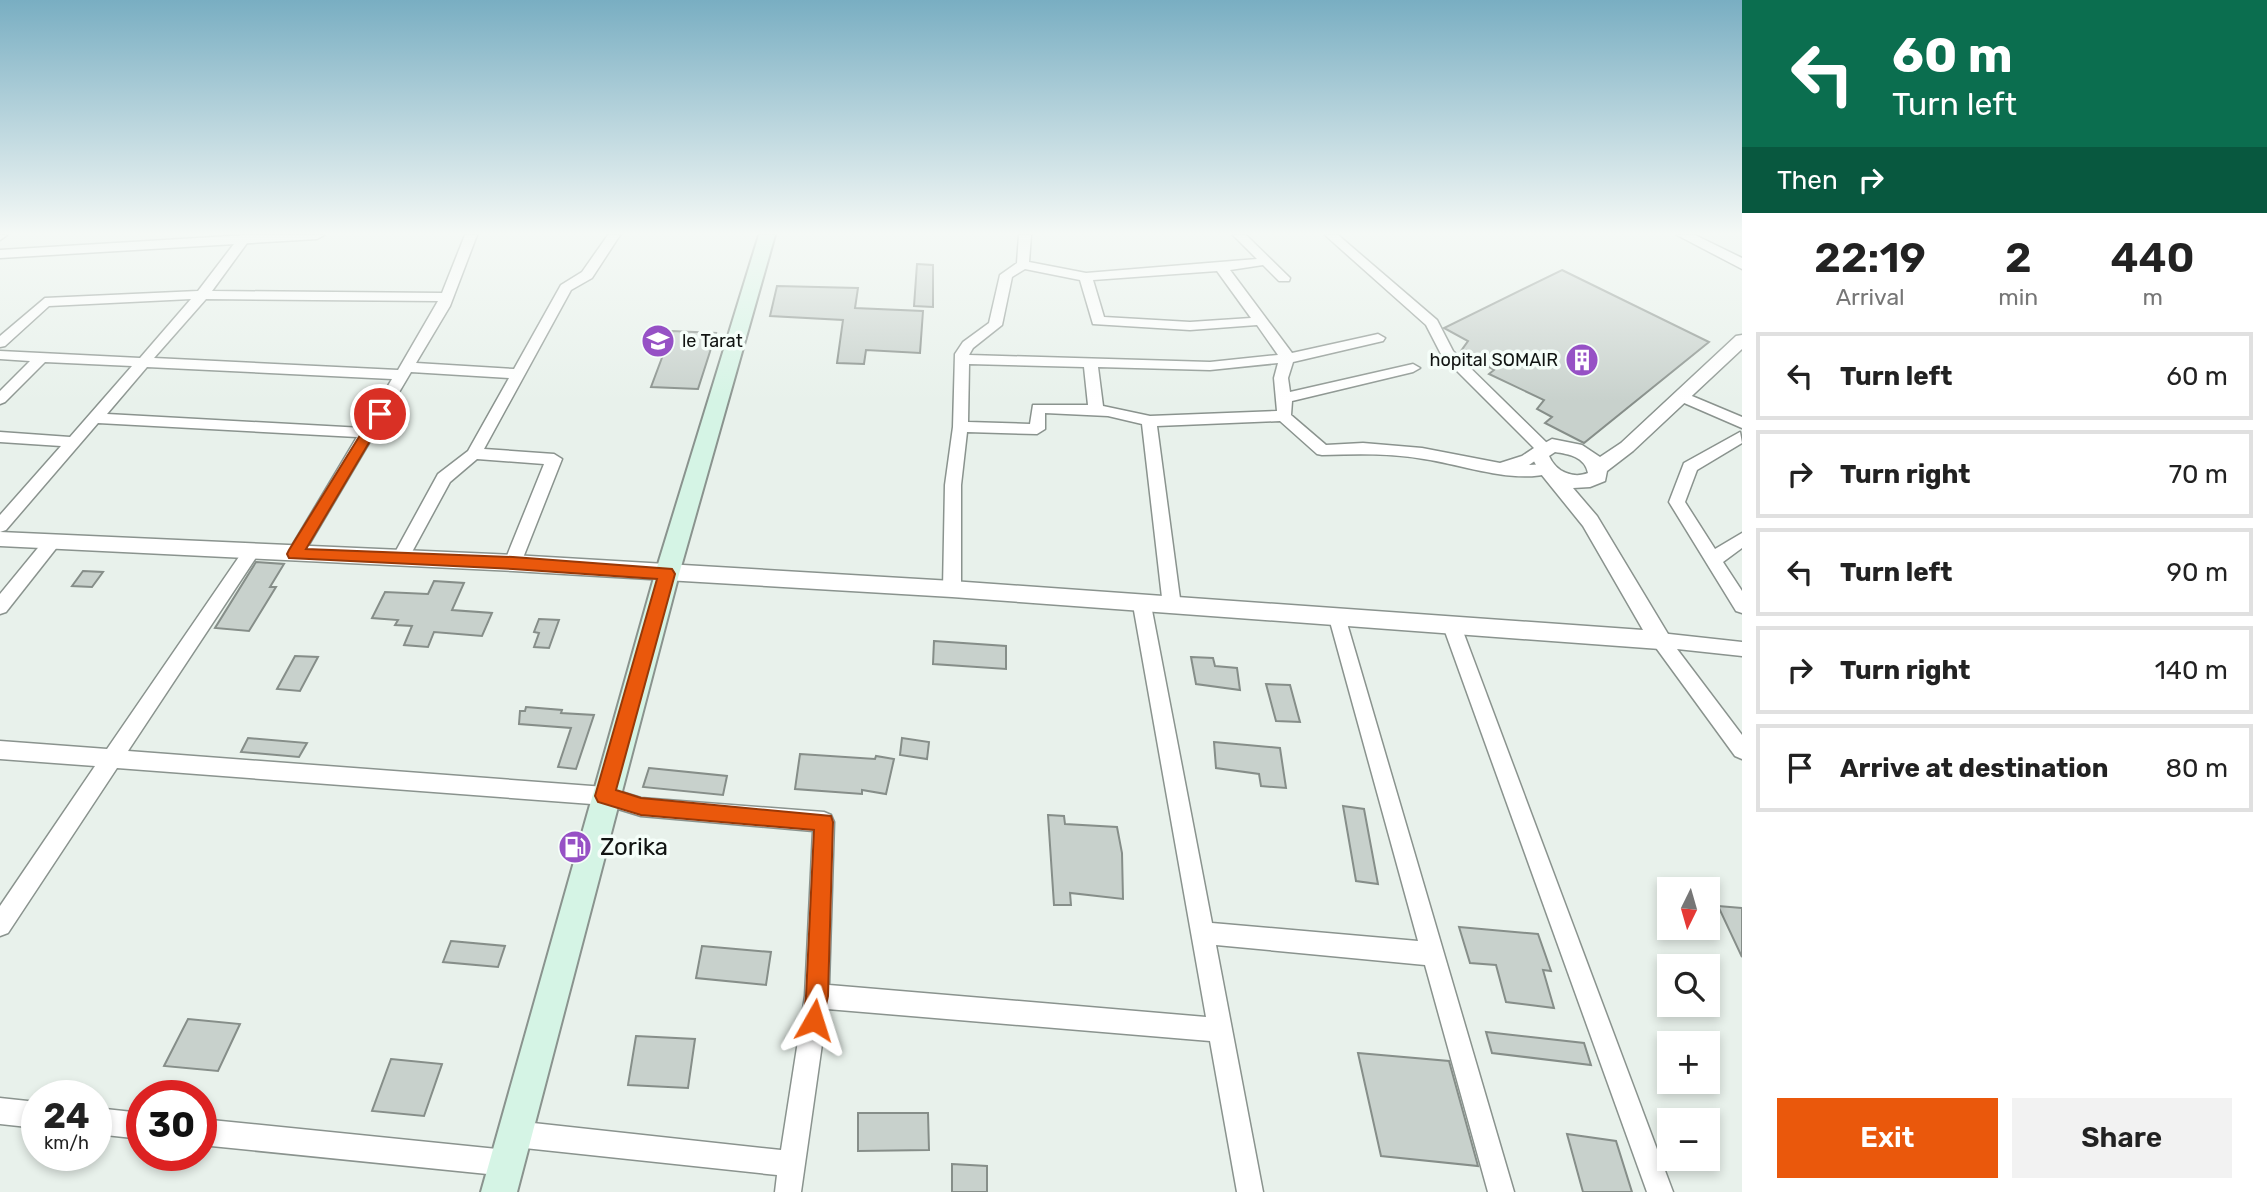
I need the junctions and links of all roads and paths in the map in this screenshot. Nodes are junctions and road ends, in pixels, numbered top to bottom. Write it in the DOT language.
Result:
graph roads {
  1 [pos="205,291"];
  2 [pos="449,291"];
  3 [pos="565,291"];
  4 [pos="750,291"];
  5 [pos="1002,291"];
  6 [pos="1090,291"];
  7 [pos="1238,291"];
  8 [pos="1395,291"];
  9 [pos="202,295"];
  10 [pos="447,297"];
  11 [pos="1260,321"];
  12 [pos="1378,338"];
  13 [pos="1741,341"];
  14 [pos="0,343"];
  15 [pos="0,355"];
  16 [pos="42,357"];
  17 [pos="1288,358"];
  18 [pos="962,359"];
  19 [pos="145,361"];
  20 [pos="1091,363"];
  21 [pos="1413,368"];
  22 [pos="405,371"];
  23 [pos="519,374"];
  24 [pos="1680,396"];
  25 [pos="1285,398"];
  26 [pos="0,399"];
  27 [pos="1096,410"];
  28 [pos="1284,416"];
  29 [pos="96,418"];
  30 [pos="1149,421"];
  31 [pos="960,427"];
  32 [pos="368,433"];
  33 [pos="1741,434"];
  34 [pos="1637,437"];
  35 [pos="0,438"];
  36 [pos="75,442"];
  37 [pos="1544,449"];
  38 [pos="1580,451"];
  39 [pos="474,454"];
  40 [pos="1500,468"];
  41 [pos="1548,471"];
  42 [pos="1594,474"];
  43 [pos="1590,521"];
  44 [pos="0,526"];
  45 [pos="1742,538"];
  46 [pos="0,539"];
  47 [pos="52,542"];
  48 [pos="251,552"];
  49 [pos="295,554"];
  50 [pos="400,558"];
  51 [pos="1713,560"];
  52 [pos="513,563"];
  53 [pos="667,574"];
  54 [pos="952,589"];
  55 [pos="1142,605"];
  56 [pos="1172,606"];
  57 [pos="1742,606"];
  58 [pos="0,607"];
  59 [pos="1338,618"];
  60 [pos="1452,626"];
  61 [pos="1660,639"];
  62 [pos="1742,649"];
  63 [pos="0,750"];
  64 [pos="1742,750"];
  65 [pos="111,758"];
  66 [pos="605,796"];
  67 [pos="0,925"];
  68 [pos="1203,933"];
  69 [pos="1434,954"];
  70 [pos="817,996"];
  71 [pos="1221,1030"];
  72 [pos="0,1111"];
  73 [pos="21,1113"];
  74 [pos="217,1134"];
  75 [pos="515,1134"];
  76 [pos="507,1163"];
  77 [pos="792,1164"];
  78 [pos="499,1192"];
  79 [pos="788,1192"];
  80 [pos="1250,1192"];
  81 [pos="1501,1192"];
  82 [pos="1660,1192"];
  1 -- 9 [label="street"];
  2 -- 10 [label="street"];
  3 -- 23 [label="street"];
  4 -- 53 [label="main road"];
  5 -- 18 [label="street"];
  6 -- 11 [label="street"];
  7 -- 11 [label="street"];
  8 -- 37 [label="street"];
  9 -- 10 [label="street"];
  9 -- 14 [label="street"];
  9 -- 19 [label="street"];
  10 -- 22 [label="street"];
  11 -- 17 [label="street"];
  12 -- 17 [label="street"];
  13 -- 24 [label="street"];
  15 -- 16 [label="street"];
  16 -- 19 [label="street"];
  16 -- 26 [label="street"];
  17 -- 20 [label="street"];
  17 -- 25 [label="street"];
  18 -- 20 [label="street"];
  18 -- 31 [label="street"];
  19 -- 22 [label="street"];
  19 -- 29 [label="street"];
  20 -- 27 [label="street"];
  21 -- 25 [label="street"];
  22 -- 23 [label="street"];
  22 -- 32 [label="street"];
  23 -- 39 [label="street"];
  24 -- 33 [label="street"];
  24 -- 34 [label="street"];
  25 -- 28 [label="street"];
  27 -- 30 [label="street"];
  27 -- 31 [label="street"];
  28 -- 30 [label="street"];
  28 -- 40 [label="street"];
  29 -- 32 [label="street"];
  29 -- 36 [label="street"];
  30 -- 56 [label="street"];
  31 -- 54 [label="street"];
  32 -- 49 [label="street"];
  33 -- 51 [label="street"];
  34 -- 38 [label="street"];
  34 -- 42 [label="street"];
  35 -- 36 [label="street"];
  36 -- 44 [label="street"];
  37 -- 38 [label="street"];
  37 -- 40 [label="street"];
  37 -- 41 [label="street"];
  38 -- 42 [label="street"];
  39 -- 50 [label="street"];
  39 -- 52 [label="street"];
  40 -- 41 [label="street"];
  41 -- 42 [label="street"];
  41 -- 43 [label="street"];
  42 -- 43 [label="street"];
  43 -- 61 [label="street"];
  45 -- 51 [label="street"];
  46 -- 47 [label="street"];
  47 -- 48 [label="street"];
  47 -- 58 [label="street"];
  48 -- 49 [label="street"];
  48 -- 65 [label="street"];
  49 -- 50 [label="street"];
  50 -- 52 [label="street"];
  51 -- 57 [label="street"];
  52 -- 53 [label="street"];
  53 -- 54 [label="street"];
  53 -- 66 [label="main road"];
  54 -- 55 [label="street"];
  55 -- 56 [label="street"];
  55 -- 68 [label="street"];
  56 -- 59 [label="street"];
  59 -- 60 [label="street"];
  59 -- 69 [label="street"];
  60 -- 61 [label="street"];
  60 -- 82 [label="street"];
  61 -- 62 [label="street"];
  61 -- 64 [label="street"];
  63 -- 65 [label="street"];
  65 -- 66 [label="street"];
  65 -- 67 [label="street"];
  66 -- 70 [label="street"];
  66 -- 75 [label="main road"];
  68 -- 69 [label="street"];
  68 -- 71 [label="street"];
  69 -- 81 [label="street"];
  70 -- 71 [label="street"];
  70 -- 77 [label="street"];
  71 -- 80 [label="street"];
  72 -- 73 [label="street"];
  74 -- 76 [label="street"];
  75 -- 76 [label="main road"];
  75 -- 77 [label="street"];
  76 -- 78 [label="main road"];
  77 -- 79 [label="street"];
}
